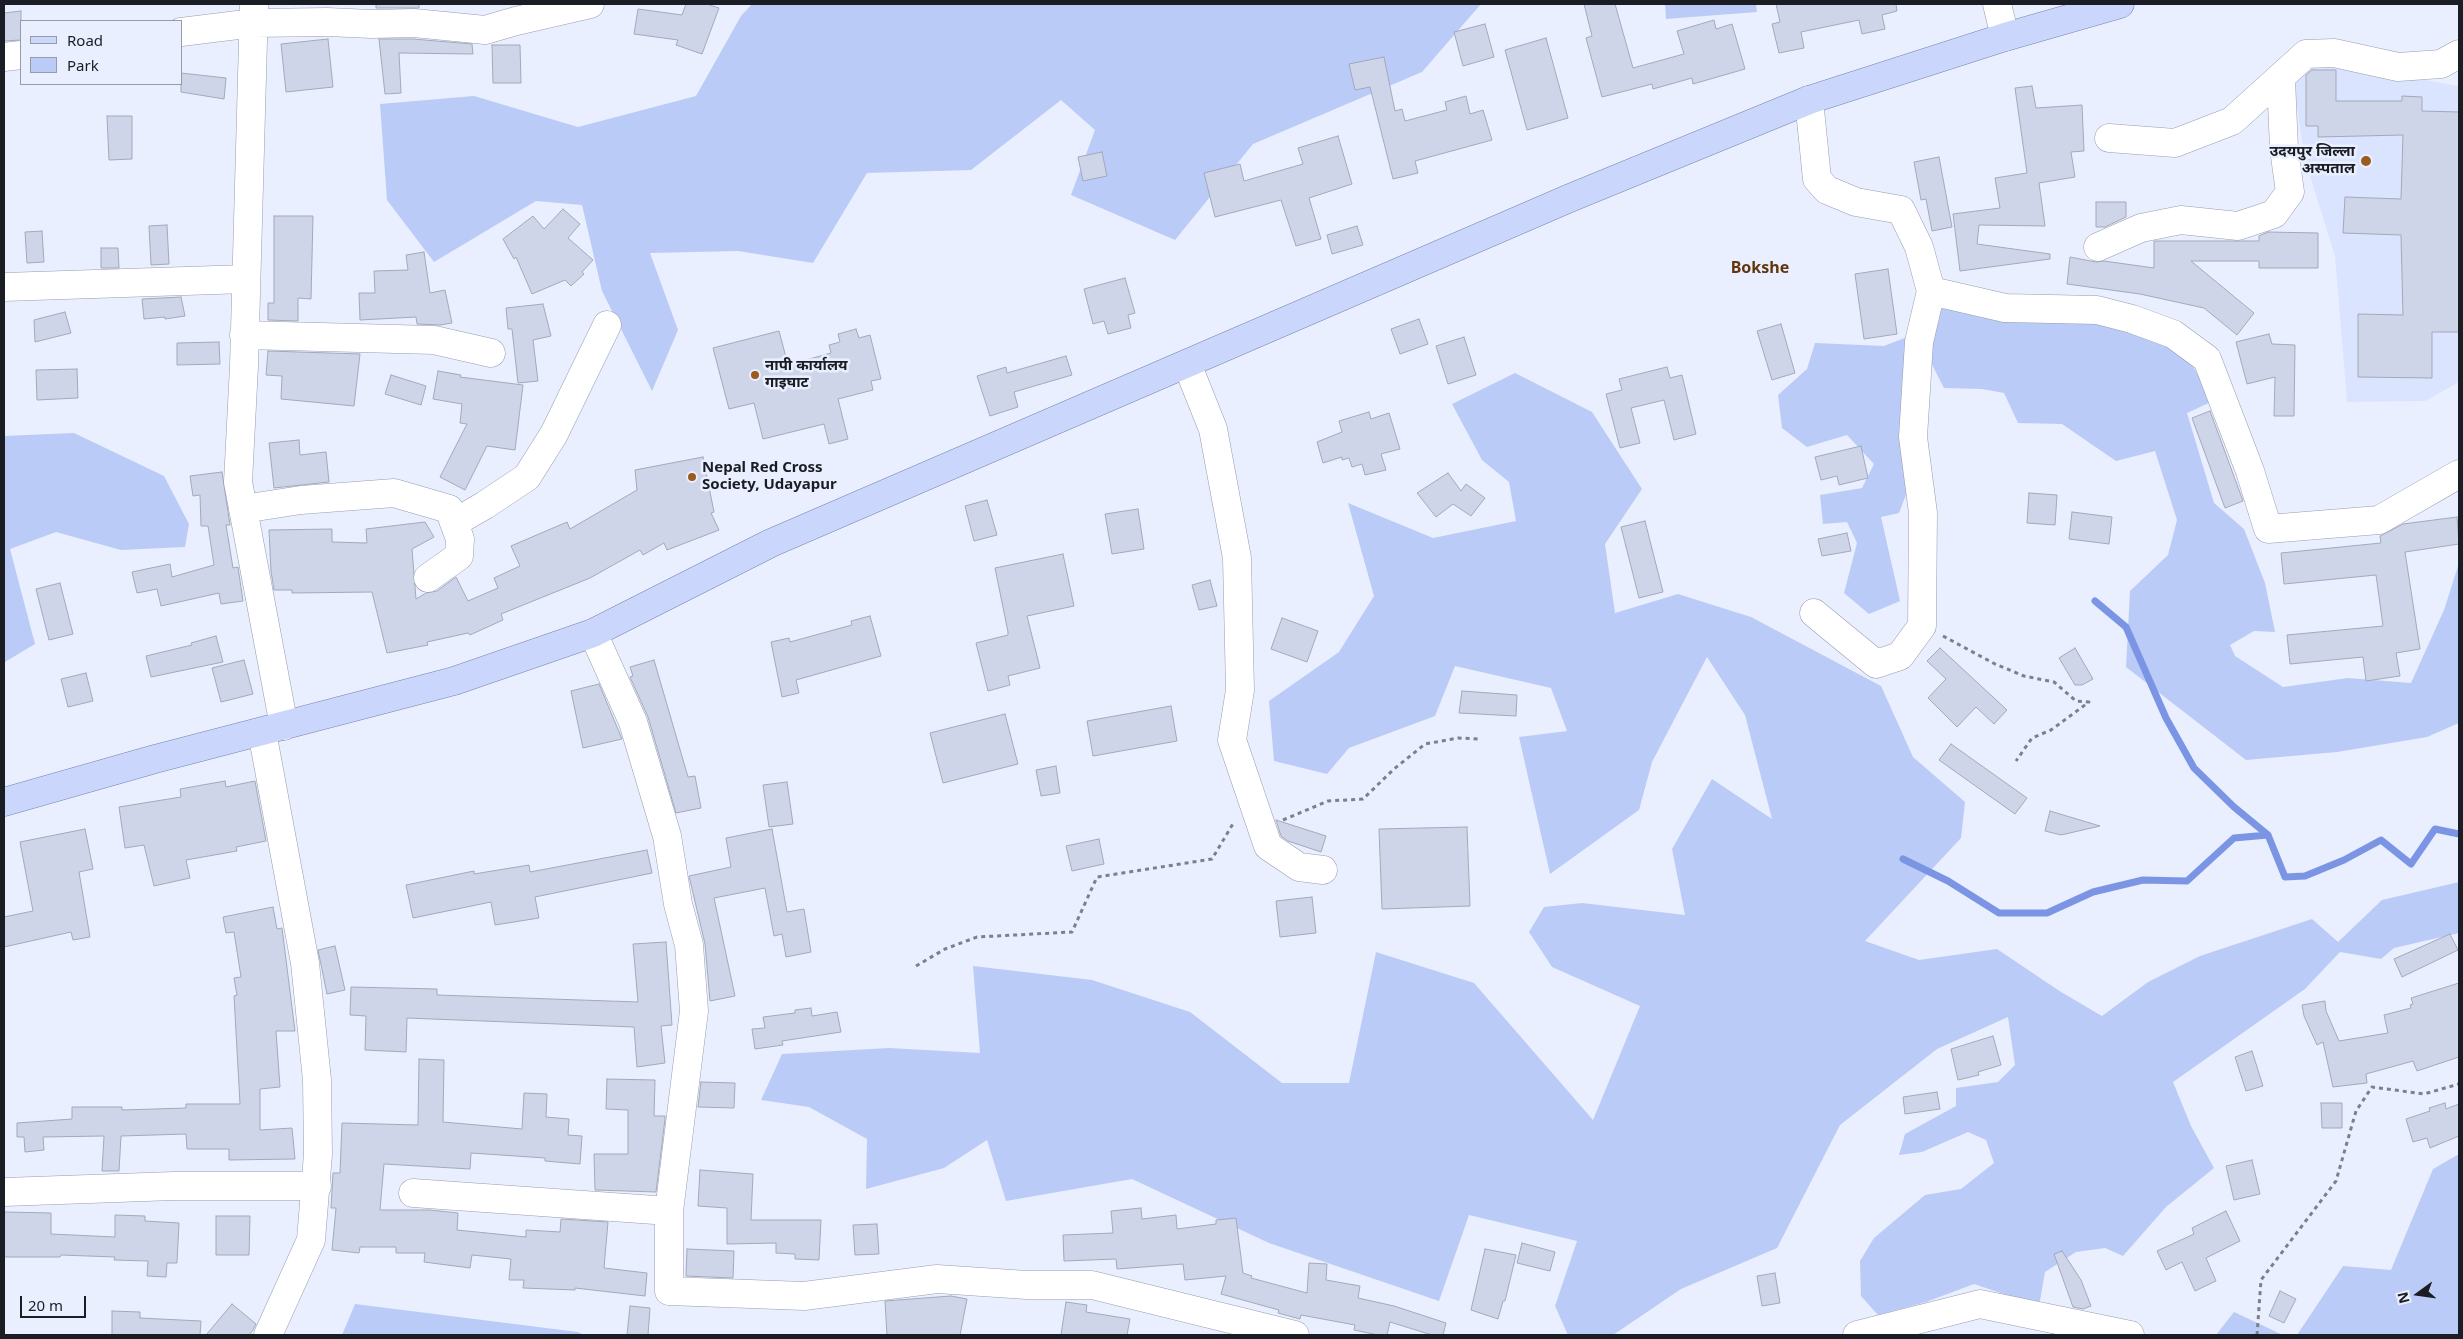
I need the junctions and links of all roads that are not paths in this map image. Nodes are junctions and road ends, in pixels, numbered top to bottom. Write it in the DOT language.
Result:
graph roads {
  1 [pos="590,4"];
  2 [pos="1997,4"];
  3 [pos="2120,4"];
  4 [pos="254,14"];
  5 [pos="182,32"];
  6 [pos="2005,37"];
  7 [pos="2459,54"];
  8 [pos="20,55"];
  9 [pos="4,57"];
  10 [pos="2281,79"];
  11 [pos="1809,100"];
  12 [pos="2109,138"];
  13 [pos="2098,247"];
  14 [pos="246,279"];
  15 [pos="4,287"];
  16 [pos="1931,291"];
  17 [pos="606,325"];
  18 [pos="244,335"];
  19 [pos="491,353"];
  20 [pos="1187,364"];
  21 [pos="2459,474"];
  22 [pos="243,509"];
  23 [pos="454,523"];
  24 [pos="428,578"];
  25 [pos="1814,613"];
  26 [pos="593,633"];
  27 [pos="273,729"];
  28 [pos="4,802"];
  29 [pos="1323,870"];
  30 [pos="316,1186"];
  31 [pos="4,1192"];
  32 [pos="413,1193"];
  33 [pos="669,1211"];
  34 [pos="268,1335"];
  35 [pos="1295,1335"];
  36 [pos="1857,1335"];
  37 [pos="2130,1335"];
  1 -- 4 [label="street"];
  2 -- 6 [label="street"];
  3 -- 6 [label="main road"];
  4 -- 5 [label="street"];
  4 -- 14 [label="street"];
  6 -- 11 [label="main road"];
  7 -- 10 [label="street"];
  8 -- 9 [label="street"];
  10 -- 12 [label="street"];
  10 -- 13 [label="street"];
  11 -- 16 [label="street"];
  11 -- 20 [label="main road"];
  14 -- 15 [label="street"];
  14 -- 18 [label="street"];
  16 -- 21 [label="street"];
  16 -- 25 [label="street"];
  17 -- 23 [label="street"];
  18 -- 19 [label="street"];
  18 -- 22 [label="street"];
  20 -- 26 [label="main road"];
  20 -- 29 [label="street"];
  22 -- 23 [label="street"];
  22 -- 27 [label="street"];
  23 -- 24 [label="street"];
  26 -- 27 [label="main road"];
  26 -- 33 [label="street"];
  27 -- 28 [label="main road"];
  27 -- 30 [label="street"];
  30 -- 31 [label="street"];
  30 -- 34 [label="street"];
  32 -- 33 [label="street"];
  33 -- 35 [label="street"];
  36 -- 37 [label="street"];
}
